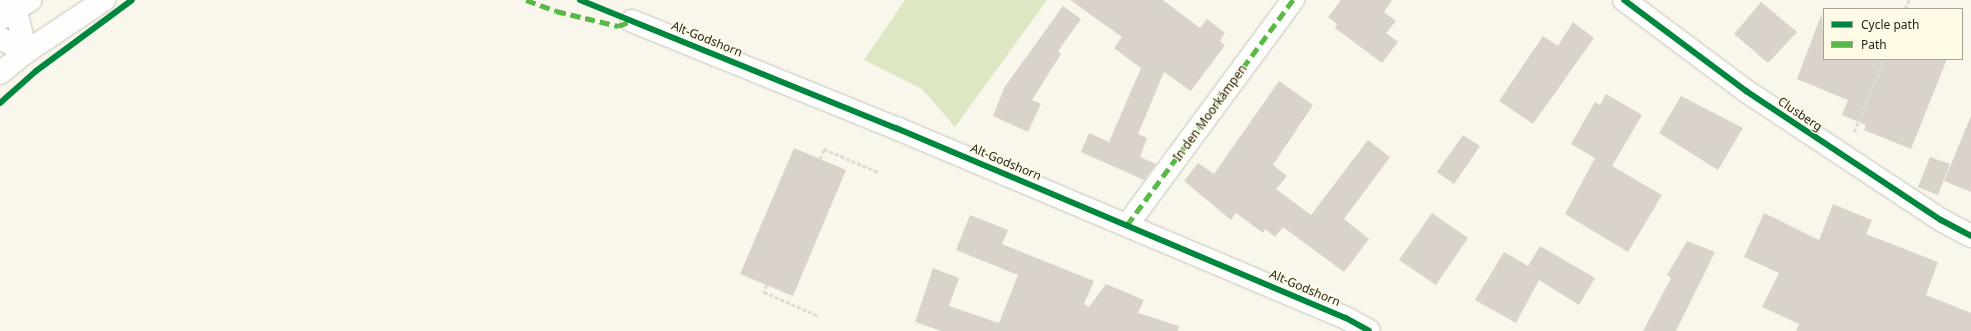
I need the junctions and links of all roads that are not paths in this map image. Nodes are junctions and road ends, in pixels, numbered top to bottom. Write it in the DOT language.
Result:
graph roads {
  1 [pos="104,0"];
  2 [pos="1293,0"];
  3 [pos="1624,0"];
  4 [pos="13,8"];
  5 [pos="632,21"];
  6 [pos="0,38"];
  7 [pos="26,52"];
  8 [pos="0,73"];
  9 [pos="1127,225"];
  10 [pos="1971,236"];
  11 [pos="1369,331"];
  1 -- 7 [label="main road"];
  2 -- 9 [label="main road, In den Moorkämpen"];
  3 -- 10 [label="main road, Clusberg"];
  4 -- 7 [label="main road"];
  5 -- 9 [label="main road, Alt-Godshorn"];
  6 -- 7 [label="main road"];
  7 -- 8 [label="main road"];
  9 -- 11 [label="main road, Alt-Godshorn"];
}
